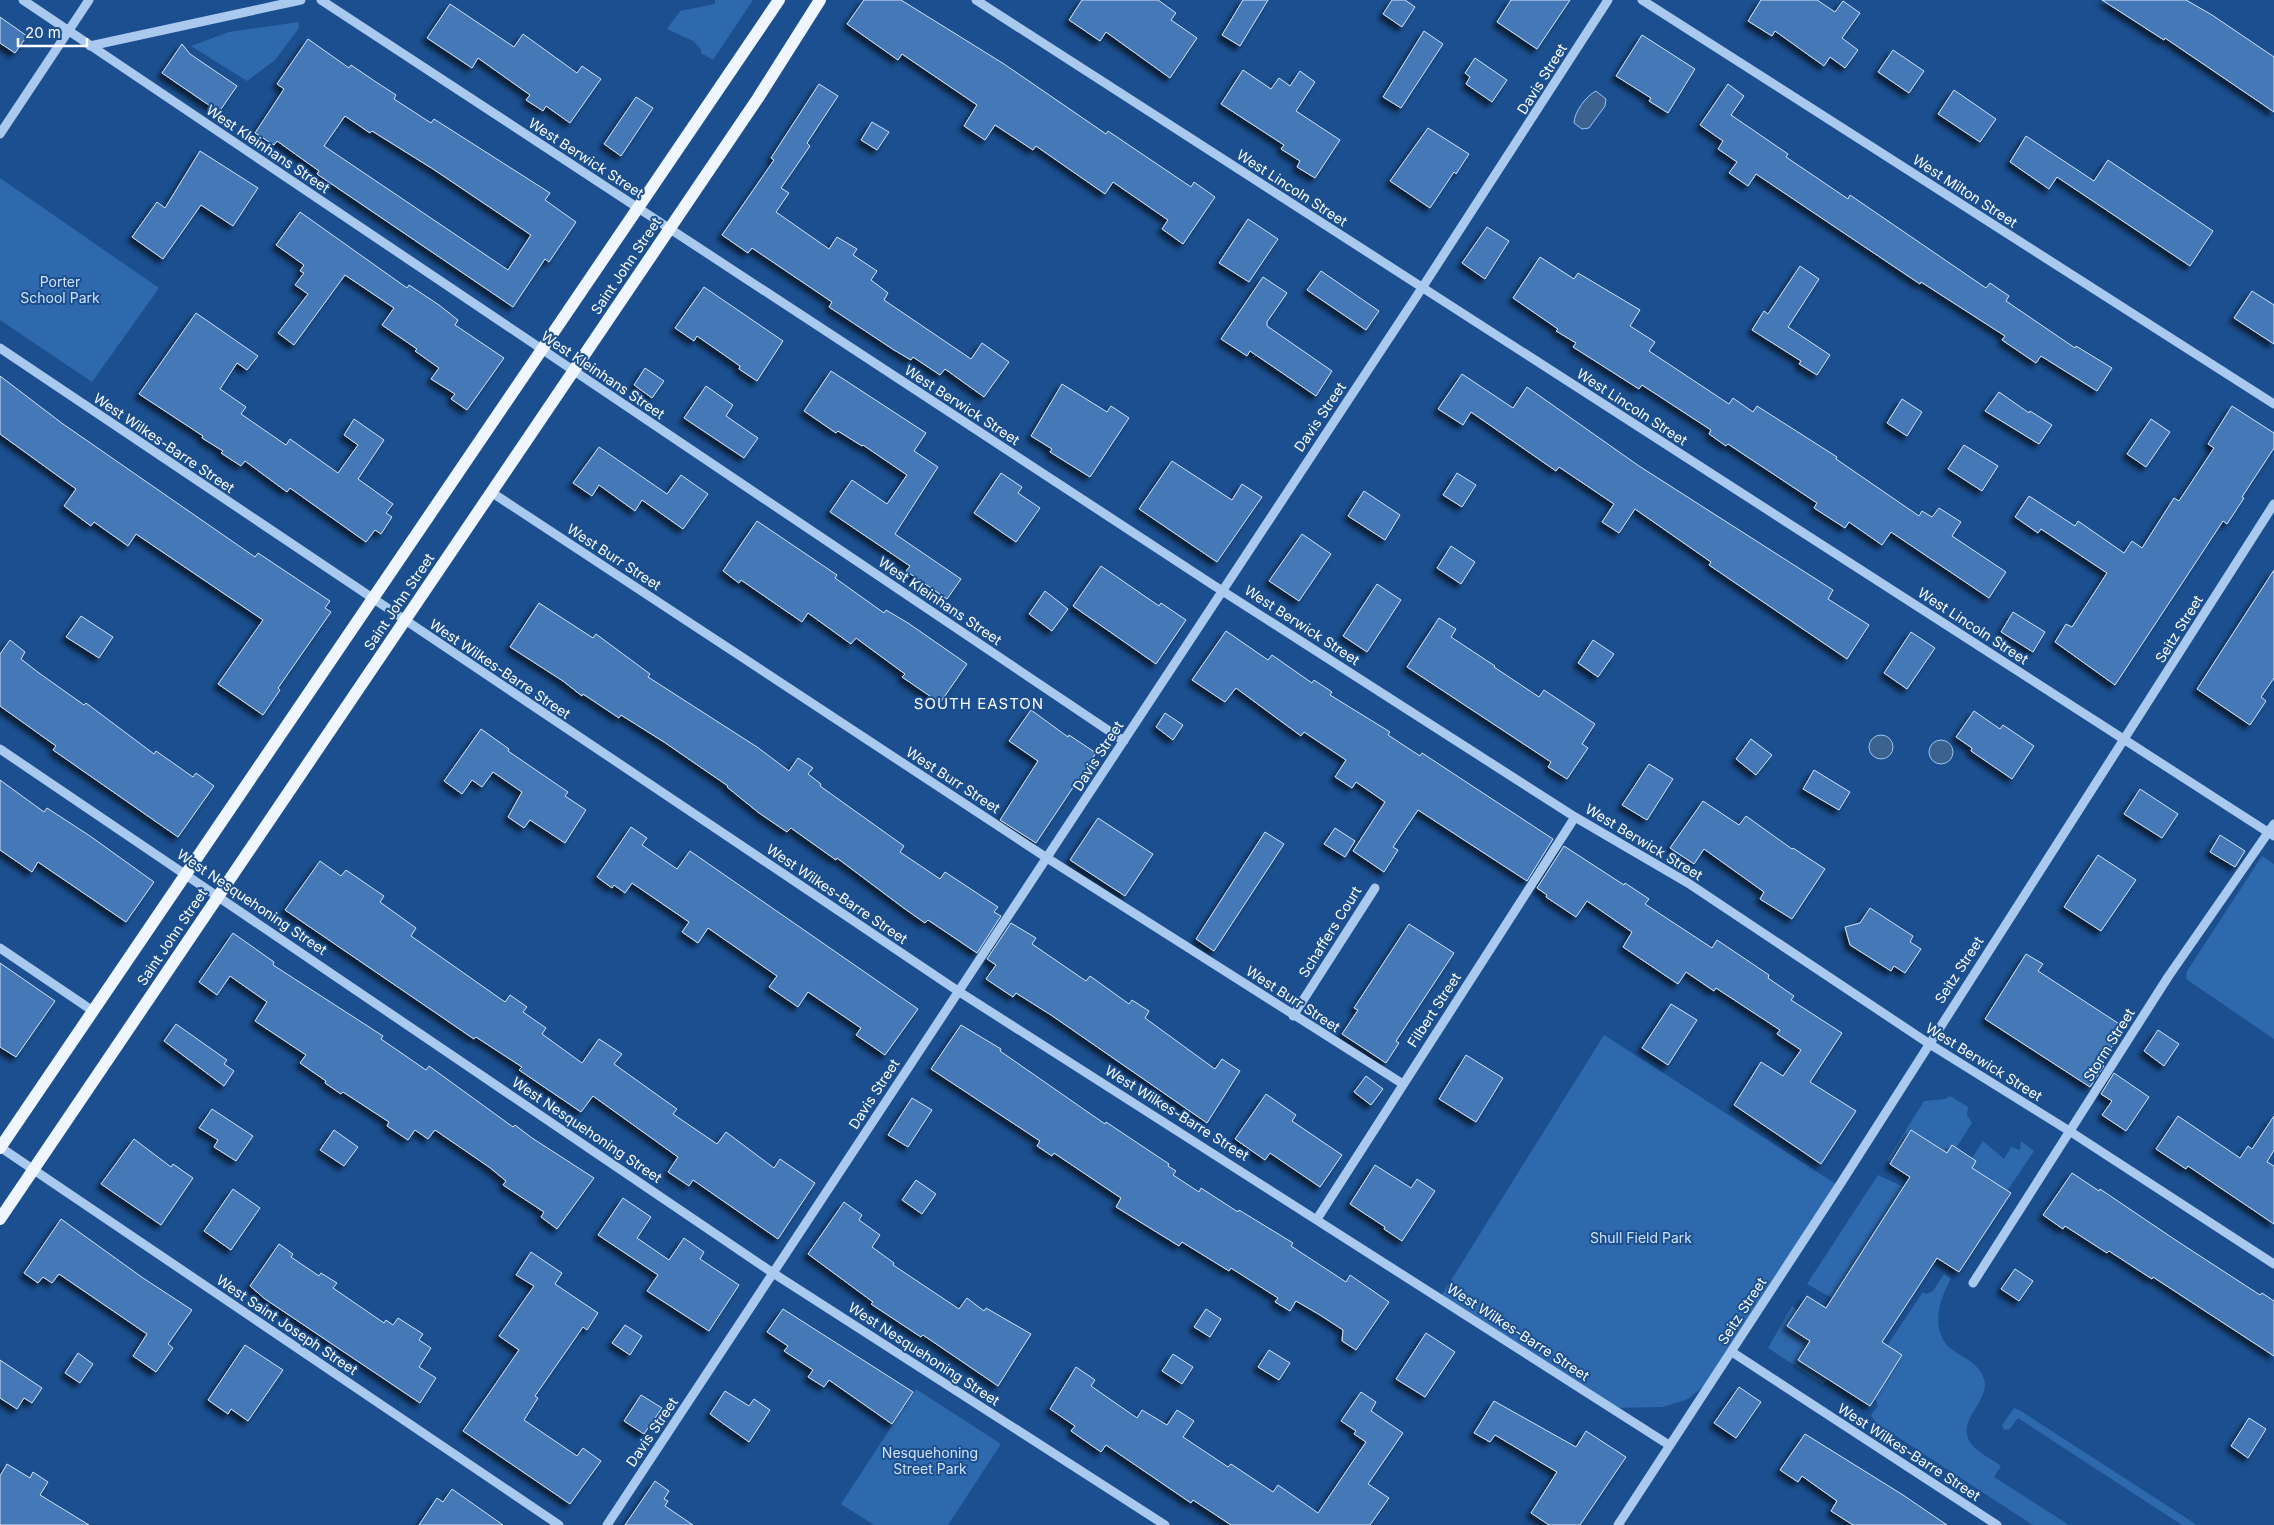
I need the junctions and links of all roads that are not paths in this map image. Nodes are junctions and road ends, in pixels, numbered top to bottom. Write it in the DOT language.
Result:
graph roads {
  1 [pos="23,0"];
  2 [pos="89,0"];
  3 [pos="301,0"];
  4 [pos="321,0"];
  5 [pos="779,0"];
  6 [pos="820,0"];
  7 [pos="976,0"];
  8 [pos="1608,0"];
  9 [pos="1642,0"];
  10 [pos="68,31"];
  11 [pos="90,46"];
  12 [pos="0,134"];
  13 [pos="637,208"];
  14 [pos="668,229"];
  15 [pos="1422,288"];
  16 [pos="0,348"];
  17 [pos="541,349"];
  18 [pos="573,372"];
  19 [pos="2274,404"];
  20 [pos="491,492"];
  21 [pos="2274,504"];
  22 [pos="1222,590"];
  23 [pos="372,599"];
  24 [pos="404,621"];
  25 [pos="2125,740"];
  26 [pos="1124,741"];
  27 [pos="0,749"];
  28 [pos="1576,817"];
  29 [pos="2274,824"];
  30 [pos="2271,834"];
  31 [pos="1047,858"];
  32 [pos="186,874"];
  33 [pos="1374,888"];
  34 [pos="218,896"];
  35 [pos="0,948"];
  36 [pos="958,991"];
  37 [pos="93,1011"];
  38 [pos="1293,1016"];
  39 [pos="1928,1043"];
  40 [pos="1403,1084"];
  41 [pos="2071,1132"];
  42 [pos="0,1148"];
  43 [pos="34,1170"];
  44 [pos="1317,1218"];
  45 [pos="0,1219"];
  46 [pos="2274,1264"];
  47 [pos="773,1273"];
  48 [pos="1972,1283"];
  49 [pos="1732,1352"];
  50 [pos="1669,1446"];
  51 [pos="559,1525"];
  52 [pos="607,1525"];
  53 [pos="1165,1525"];
  54 [pos="1618,1525"];
  55 [pos="1997,1525"];
  1 -- 10 [label="street, West Kleinhans Street"];
  2 -- 10 [label="street"];
  3 -- 11 [label="street"];
  4 -- 13 [label="street, West Berwick Street"];
  5 -- 13 [label="main road, Saint John Street"];
  6 -- 14 [label="main road, Saint John Street"];
  7 -- 15 [label="street, West Lincoln Street"];
  8 -- 15 [label="street, Davis Street"];
  9 -- 19 [label="street, West Milton Street"];
  10 -- 11 [label="street, West Kleinhans Street"];
  10 -- 12 [label="street"];
  11 -- 17 [label="street, West Kleinhans Street"];
  13 -- 14 [label="street, West Berwick Street"];
  13 -- 17 [label="main road, Saint John Street"];
  14 -- 18 [label="main road, Saint John Street"];
  14 -- 22 [label="street, West Berwick Street"];
  15 -- 22 [label="street, Davis Street"];
  15 -- 25 [label="street, West Lincoln Street"];
  16 -- 23 [label="street, West Wilkes-Barre Street"];
  17 -- 18 [label="street, West Kleinhans Street"];
  17 -- 23 [label="main road, Saint John Street"];
  18 -- 20 [label="main road, Saint John Street"];
  18 -- 26 [label="street, West Kleinhans Street"];
  20 -- 24 [label="main road, Saint John Street"];
  20 -- 31 [label="street, West Burr Street"];
  21 -- 25 [label="street, Seitz Street"];
  22 -- 26 [label="street, Davis Street"];
  22 -- 28 [label="street, West Berwick Street"];
  23 -- 24 [label="street, West Wilkes-Barre Street"];
  23 -- 32 [label="main road, Saint John Street"];
  24 -- 34 [label="main road, Saint John Street"];
  24 -- 36 [label="street, West Wilkes-Barre Street"];
  25 -- 30 [label="street, West Lincoln Street"];
  25 -- 39 [label="street, Seitz Street"];
  26 -- 31 [label="street, Davis Street"];
  27 -- 32 [label="street, West Nesquehoning Street"];
  28 -- 39 [label="street, West Berwick Street"];
  28 -- 40 [label="street, Filbert Street"];
  29 -- 30 [label="street, Storm Street"];
  30 -- 41 [label="street, Storm Street"];
  31 -- 36 [label="street, Davis Street"];
  31 -- 38 [label="street, West Burr Street"];
  32 -- 34 [label="street, West Nesquehoning Street"];
  32 -- 37 [label="main road, Saint John Street"];
  33 -- 38 [label="street, Schaffers Court"];
  34 -- 43 [label="main road, Saint John Street"];
  34 -- 47 [label="street, West Nesquehoning Street"];
  35 -- 37 [label="street"];
  36 -- 44 [label="street, West Wilkes-Barre Street"];
  36 -- 47 [label="street, Davis Street"];
  37 -- 42 [label="main road, Saint John Street"];
  38 -- 40 [label="street, West Burr Street"];
  39 -- 41 [label="street, West Berwick Street"];
  39 -- 49 [label="street, Seitz Street"];
  40 -- 44 [label="street, Filbert Street"];
  41 -- 46 [label="street, West Berwick Street"];
  41 -- 48 [label="street, Storm Street"];
  42 -- 43 [label="street, West Saint Joseph Street"];
  43 -- 45 [label="main road, Saint John Street"];
  43 -- 51 [label="street, West Saint Joseph Street"];
  44 -- 50 [label="street, West Wilkes-Barre Street"];
  47 -- 52 [label="street, Davis Street"];
  47 -- 53 [label="street, West Nesquehoning Street"];
  49 -- 50 [label="street, Seitz Street"];
  49 -- 55 [label="street, West Wilkes-Barre Street"];
  50 -- 54 [label="street, Seitz Street"];
}
